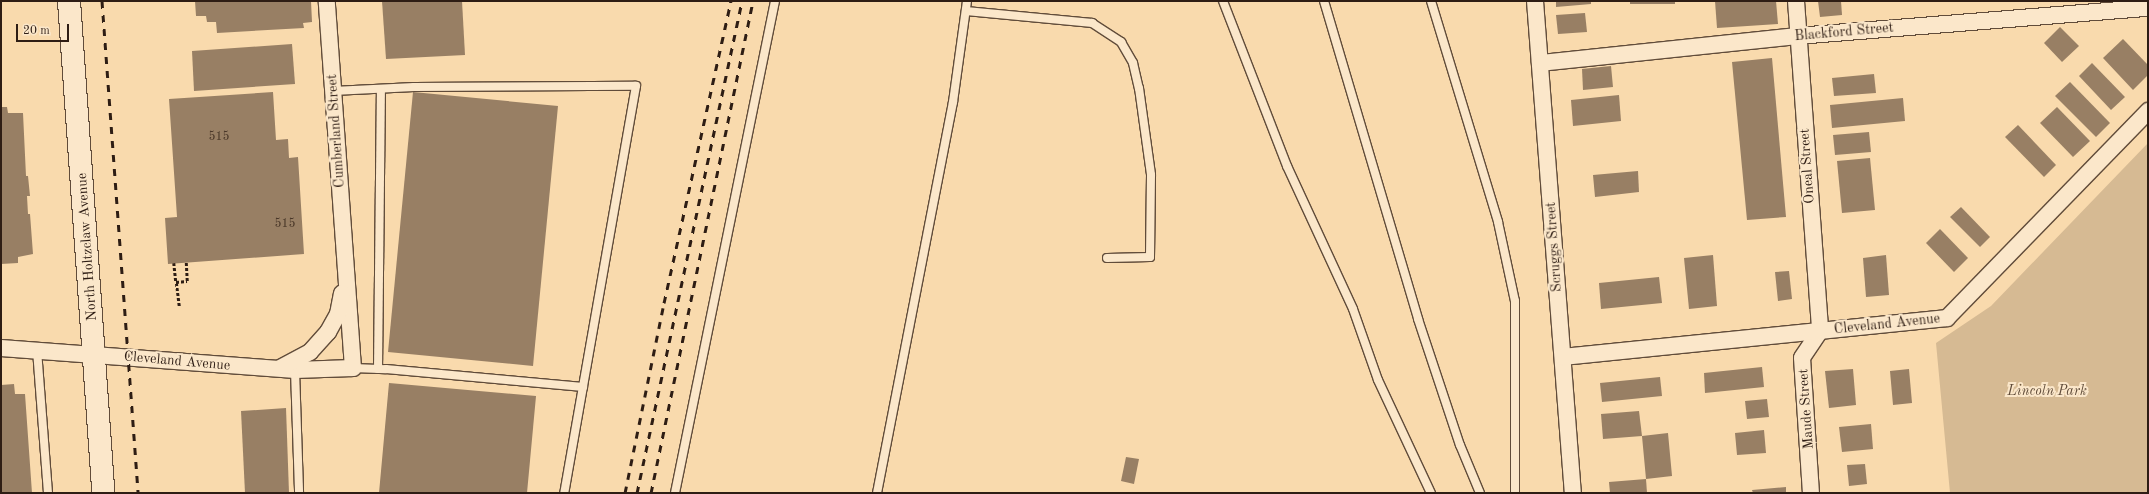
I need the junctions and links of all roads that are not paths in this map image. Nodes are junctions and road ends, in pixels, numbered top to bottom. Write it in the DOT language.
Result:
graph roads {
  1 [pos="69,1"];
  2 [pos="327,1"];
  3 [pos="775,1"];
  4 [pos="967,1"];
  5 [pos="1224,1"];
  6 [pos="1324,1"];
  7 [pos="1431,1"];
  8 [pos="1535,1"];
  9 [pos="1796,1"];
  10 [pos="2148,8"];
  11 [pos="966,11"];
  12 [pos="1798,36"];
  13 [pos="1540,63"];
  14 [pos="381,89"];
  15 [pos="333,91"];
  16 [pos="2148,111"];
  17 [pos="1107,258"];
  18 [pos="345,262"];
  19 [pos="1820,331"];
  20 [pos="1,348"];
  21 [pos="37,350"];
  22 [pos="94,354"];
  23 [pos="1563,357"];
  24 [pos="353,368"];
  25 [pos="278,369"];
  26 [pos="378,369"];
  27 [pos="295,370"];
  28 [pos="583,387"];
  29 [pos="48,493"];
  30 [pos="103,493"];
  31 [pos="299,493"];
  32 [pos="564,493"];
  33 [pos="675,493"];
  34 [pos="877,493"];
  35 [pos="1431,493"];
  36 [pos="1480,493"];
  37 [pos="1515,493"];
  38 [pos="1574,493"];
  39 [pos="1811,493"];
  1 -- 22 [label="main road, North Holtzclaw Avenue"];
  2 -- 15 [label="street, Cumberland Street"];
  3 -- 33 [label="lane"];
  4 -- 11 [label="lane"];
  5 -- 35 [label="lane"];
  6 -- 36 [label="lane"];
  7 -- 37 [label="lane"];
  8 -- 13 [label="street, Scruggs Street"];
  9 -- 12 [label="street, Oneal Street"];
  10 -- 12 [label="street, Blackford Street"];
  11 -- 17 [label="lane"];
  11 -- 34 [label="lane"];
  12 -- 13 [label="street, Blackford Street"];
  12 -- 19 [label="street, Oneal Street"];
  13 -- 23 [label="street, Scruggs Street"];
  14 -- 15 [label="lane"];
  14 -- 26 [label="lane"];
  14 -- 28 [label="lane"];
  15 -- 18 [label="street, Cumberland Street"];
  16 -- 19 [label="street, Cleveland Avenue"];
  18 -- 24 [label="street, Cumberland Street"];
  18 -- 25 [label="street, Cumberland Street"];
  19 -- 23 [label="street, Cleveland Avenue"];
  19 -- 39 [label="street, Maude Street"];
  20 -- 21 [label="street, Cleveland Avenue"];
  21 -- 22 [label="street, Cleveland Avenue"];
  21 -- 29 [label="lane"];
  22 -- 25 [label="street, Cleveland Avenue"];
  22 -- 30 [label="main road, North Holtzclaw Avenue"];
  23 -- 38 [label="street, Scruggs Street"];
  24 -- 26 [label="lane"];
  24 -- 27 [label="street, Cleveland Avenue"];
  25 -- 27 [label="street, Cleveland Avenue"];
  26 -- 28 [label="lane"];
  27 -- 31 [label="lane"];
  28 -- 32 [label="lane"];
}
